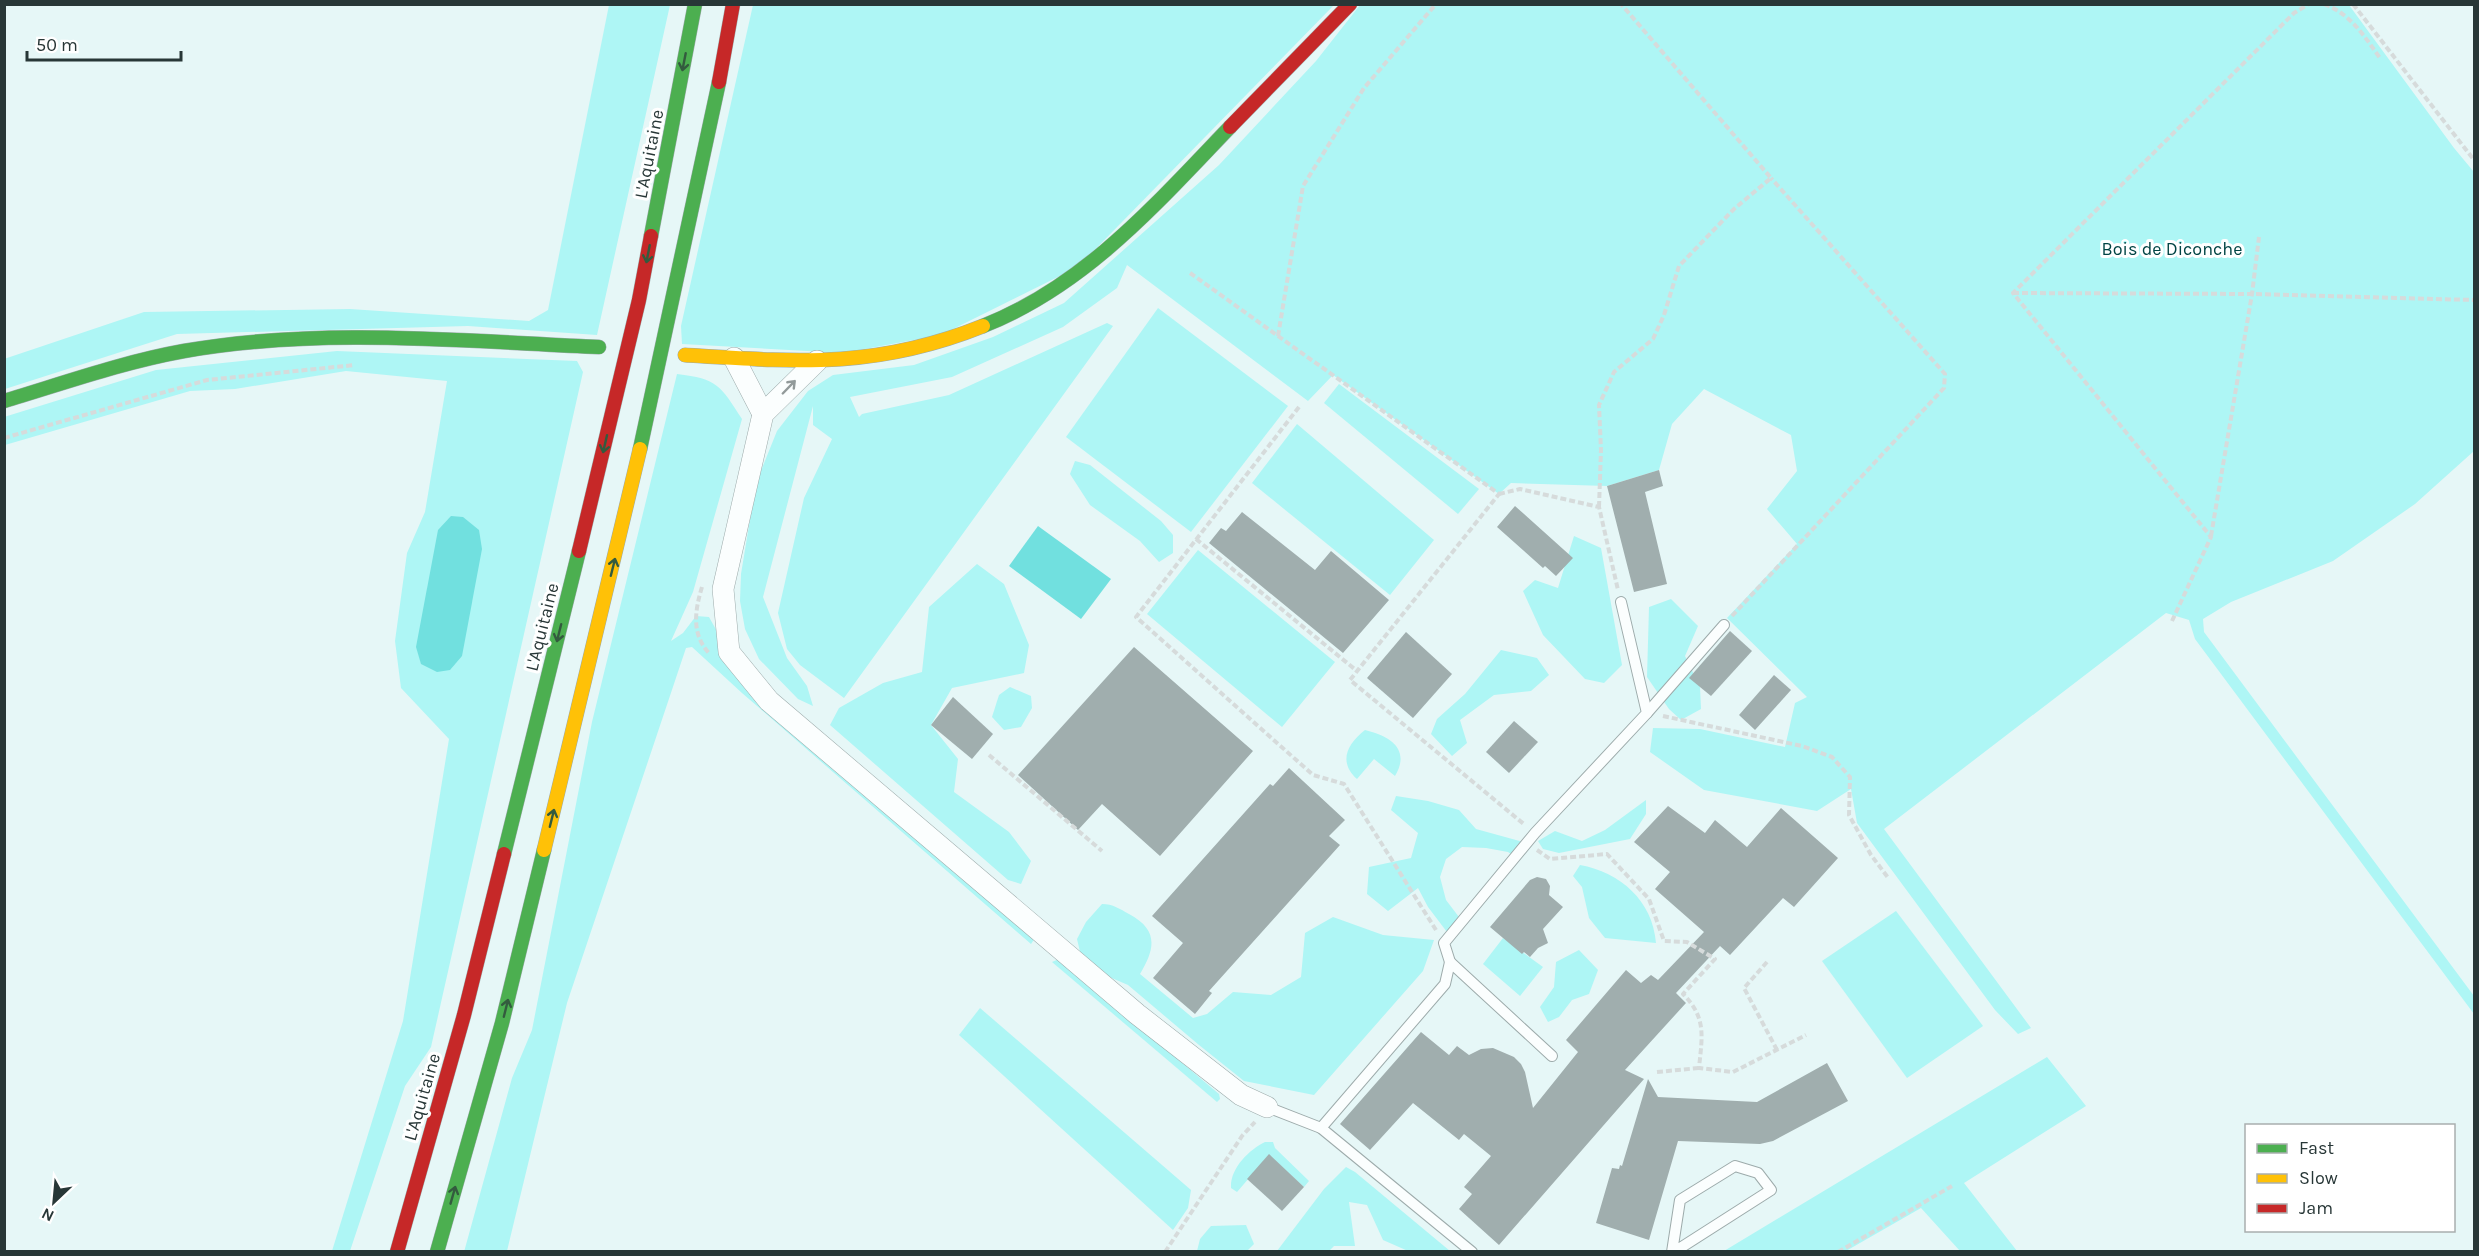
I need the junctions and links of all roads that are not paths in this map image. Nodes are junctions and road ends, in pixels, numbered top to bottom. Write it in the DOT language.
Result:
graph roads {
  1 [pos="695,4"];
  2 [pos="734,4"];
  3 [pos="1350,4"];
  4 [pos="599,348"];
  5 [pos="685,355"];
  6 [pos="734,358"];
  7 [pos="817,361"];
  8 [pos="4,401"];
  9 [pos="763,414"];
  10 [pos="1621,602"];
  11 [pos="1724,625"];
  12 [pos="1647,713"];
  13 [pos="1450,962"];
  14 [pos="1552,1056"];
  15 [pos="1267,1107"];
  16 [pos="1321,1128"];
  17 [pos="397,1251"];
  18 [pos="437,1251"];
  19 [pos="1472,1251"];
  20 [pos="1673,1251"];
  1 -- 17 [label="main road, L'Aquitaine, one-way"];
  18 -- 2 [label="main road, one-way"];
  3 -- 7 [label="main road"];
  4 -- 8 [label="main road"];
  5 -- 6 [label="main road"];
  6 -- 7 [label="main road"];
  6 -- 9 [label="street"];
  9 -- 7 [label="street, one-way"];
  9 -- 15 [label="street"];
  10 -- 12 [label="lane"];
  11 -- 12 [label="lane"];
  12 -- 13 [label="lane"];
  13 -- 14 [label="lane"];
  13 -- 16 [label="lane"];
  15 -- 16 [label="lane"];
  16 -- 19 [label="lane"];
  20 -- 20 [label="lane"];
}
